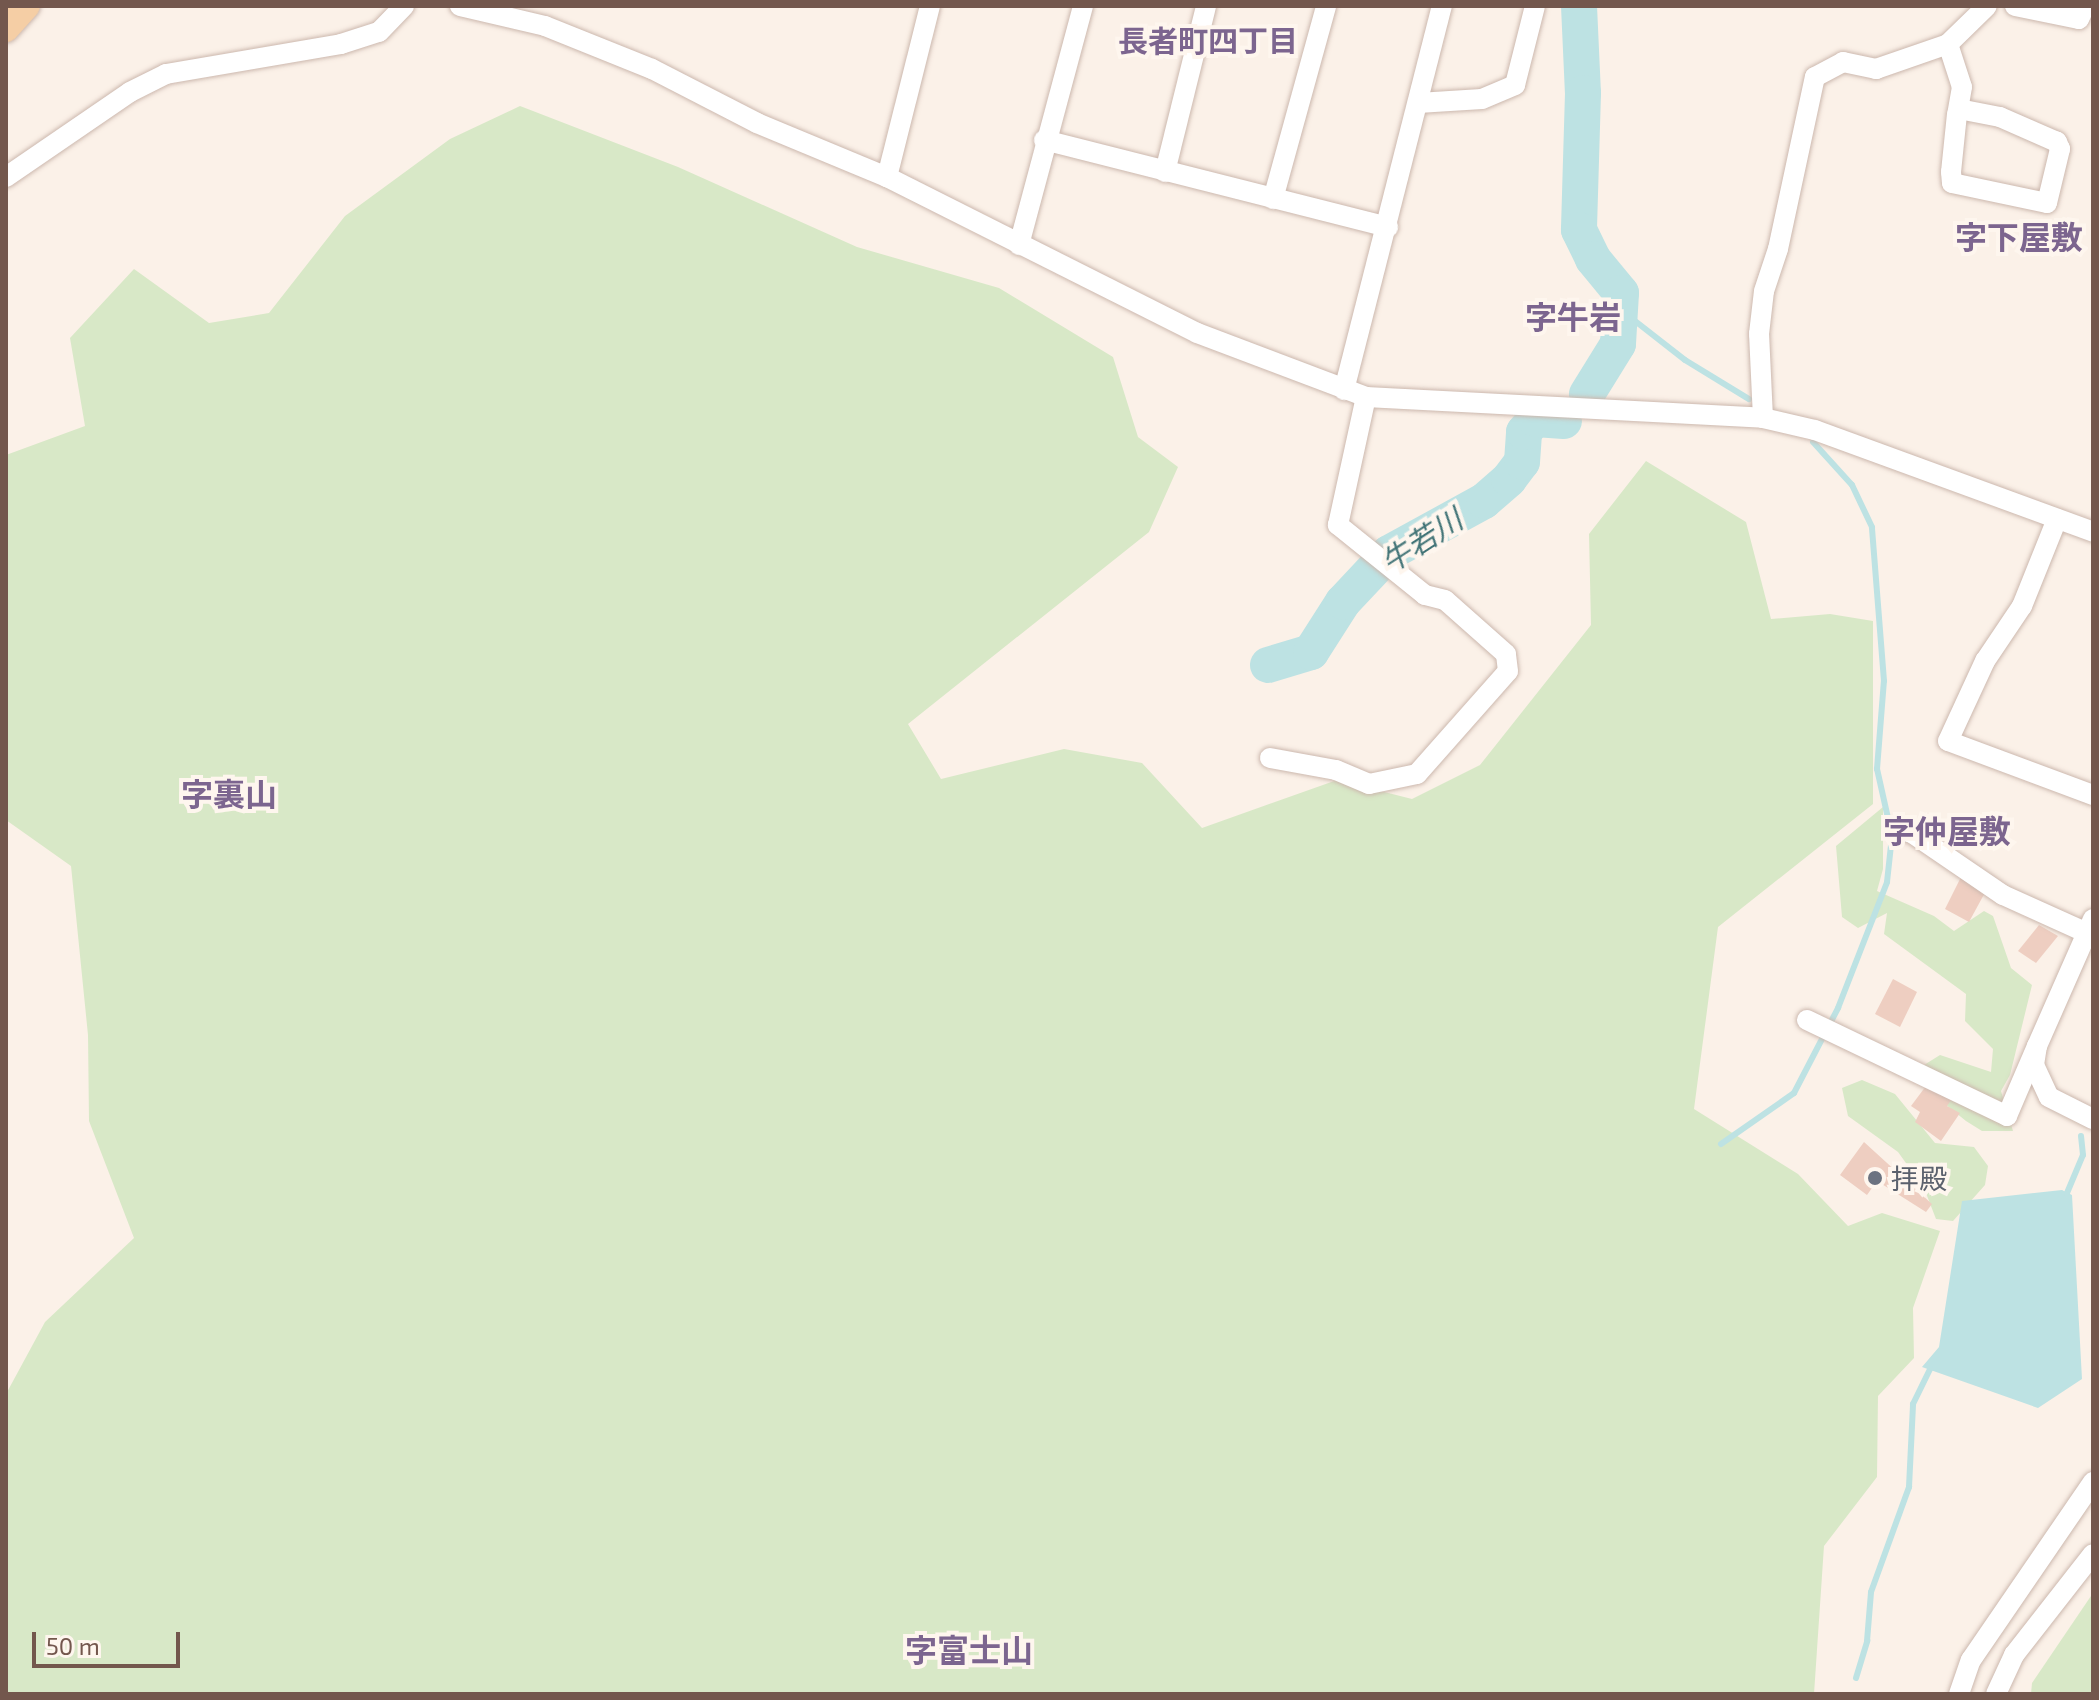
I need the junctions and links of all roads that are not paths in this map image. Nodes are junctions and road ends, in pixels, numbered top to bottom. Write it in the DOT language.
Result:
graph roads {
  1 [pos="27,6"];
  2 [pos="404,6"];
  3 [pos="460,6"];
  4 [pos="930,6"];
  5 [pos="1083,6"];
  6 [pos="1206,6"];
  7 [pos="1326,6"];
  8 [pos="1442,6"];
  9 [pos="1535,6"];
  10 [pos="1987,6"];
  11 [pos="2015,6"];
  12 [pos="2085,6"];
  13 [pos="6,29"];
  14 [pos="1948,44"];
  15 [pos="1418,103"];
  16 [pos="1959,109"];
  17 [pos="1044,140"];
  18 [pos="1165,172"];
  19 [pos="6,177"];
  20 [pos="887,177"];
  21 [pos="1273,199"];
  22 [pos="1388,227"];
  23 [pos="1019,245"];
  24 [pos="1344,390"];
  25 [pos="1366,397"];
  26 [pos="1763,418"];
  27 [pos="2057,519"];
  28 [pos="2093,532"];
  29 [pos="1270,758"];
  30 [pos="2093,795"];
  31 [pos="1898,829"];
  32 [pos="2091,926"];
  33 [pos="1820,1025"];
  34 [pos="2037,1046"];
  35 [pos="2093,1119"];
  36 [pos="2093,1482"];
  37 [pos="2093,1554"];
  38 [pos="1959,1694"];
  39 [pos="1996,1694"];
  1 -- 13 [label="main road"];
  2 -- 19 [label="street"];
  3 -- 20 [label="street"];
  4 -- 20 [label="street"];
  5 -- 17 [label="street"];
  6 -- 18 [label="street"];
  7 -- 21 [label="street"];
  8 -- 15 [label="street"];
  9 -- 15 [label="street"];
  10 -- 14 [label="street"];
  11 -- 12 [label="street"];
  14 -- 16 [label="street"];
  14 -- 26 [label="street"];
  15 -- 22 [label="street"];
  16 -- 16 [label="street"];
  17 -- 18 [label="street"];
  17 -- 23 [label="street"];
  18 -- 21 [label="street"];
  20 -- 23 [label="street"];
  21 -- 22 [label="street"];
  22 -- 24 [label="street"];
  23 -- 24 [label="street"];
  24 -- 25 [label="street"];
  25 -- 26 [label="street"];
  25 -- 29 [label="street"];
  26 -- 27 [label="street"];
  27 -- 28 [label="street"];
  27 -- 30 [label="street"];
  31 -- 32 [label="street"];
  32 -- 34 [label="street"];
  33 -- 34 [label="street"];
  34 -- 35 [label="street"];
  36 -- 38 [label="street"];
  37 -- 39 [label="street"];
}
